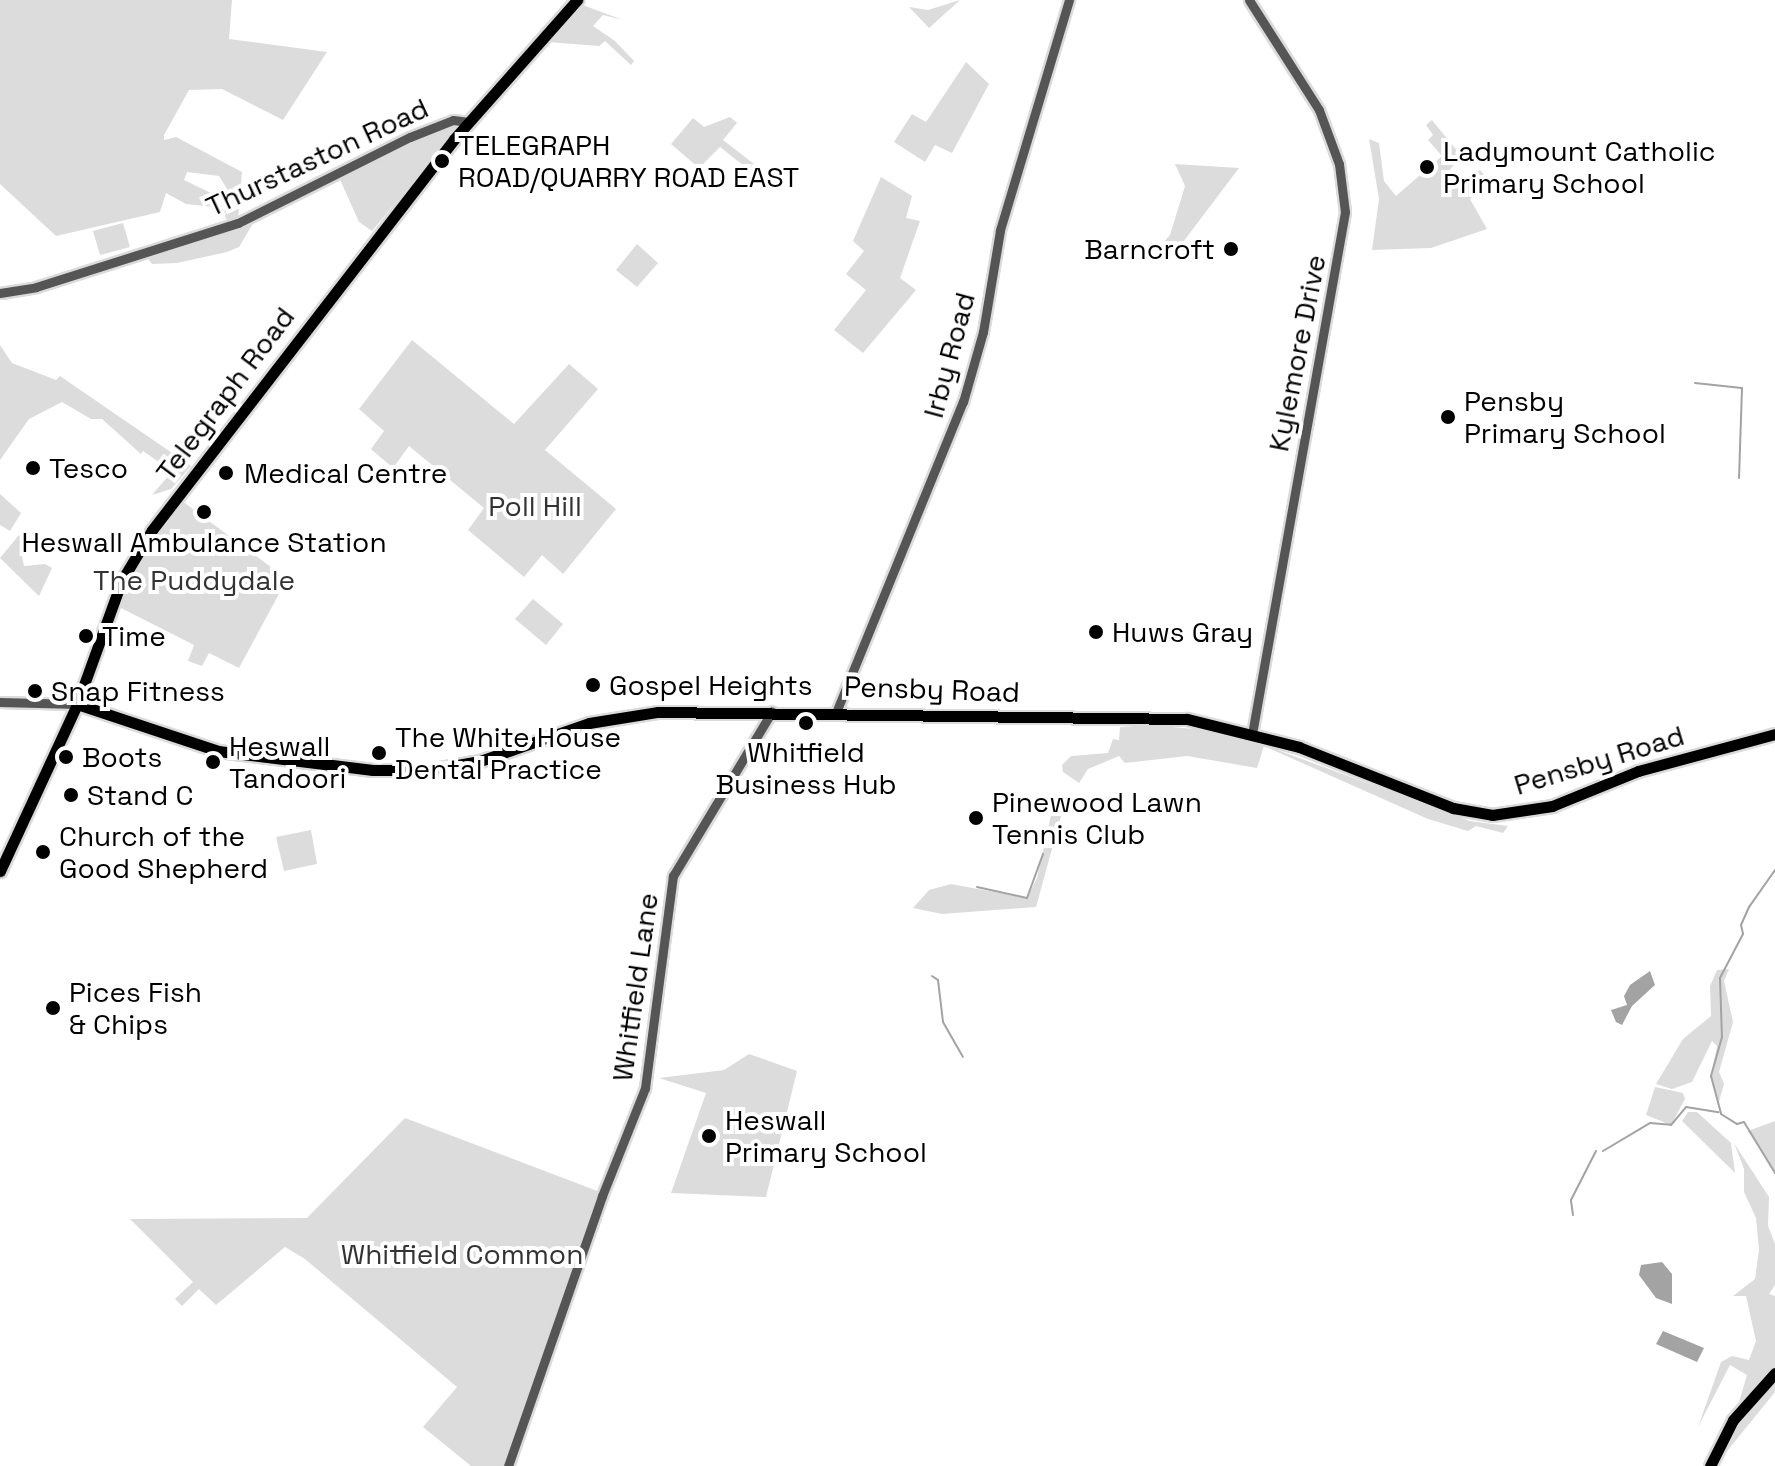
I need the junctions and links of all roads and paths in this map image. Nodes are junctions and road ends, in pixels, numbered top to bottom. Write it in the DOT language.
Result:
graph roads {
  1 [pos="577,0"];
  2 [pos="1069,0"];
  3 [pos="1249,0"];
  4 [pos="469,122"];
  5 [pos="0,293"];
  6 [pos="0,702"];
  7 [pos="77,704"];
  8 [pos="837,710"];
  9 [pos="772,711"];
  10 [pos="1252,734"];
  11 [pos="1775,734"];
  12 [pos="0,871"];
  13 [pos="1775,1373"];
  14 [pos="508,1466"];
  15 [pos="1710,1466"];
  1 -- 4 [label="main road, Telegraph Road"];
  2 -- 8 [label="street, Irby Road"];
  3 -- 10 [label="street, Kylemore Drive"];
  4 -- 5 [label="street, Thurstaston Road"];
  4 -- 7 [label="main road, Telegraph Road"];
  6 -- 7 [label="street"];
  7 -- 9 [label="main road, Pensby Road"];
  7 -- 12 [label="main road, Telegraph Road"];
  8 -- 9 [label="main road, Pensby Road"];
  8 -- 10 [label="main road, Pensby Road"];
  9 -- 14 [label="street, Whitfield Lane"];
  10 -- 11 [label="main road, Pensby Road"];
  13 -- 15 [label="main road"];
}
